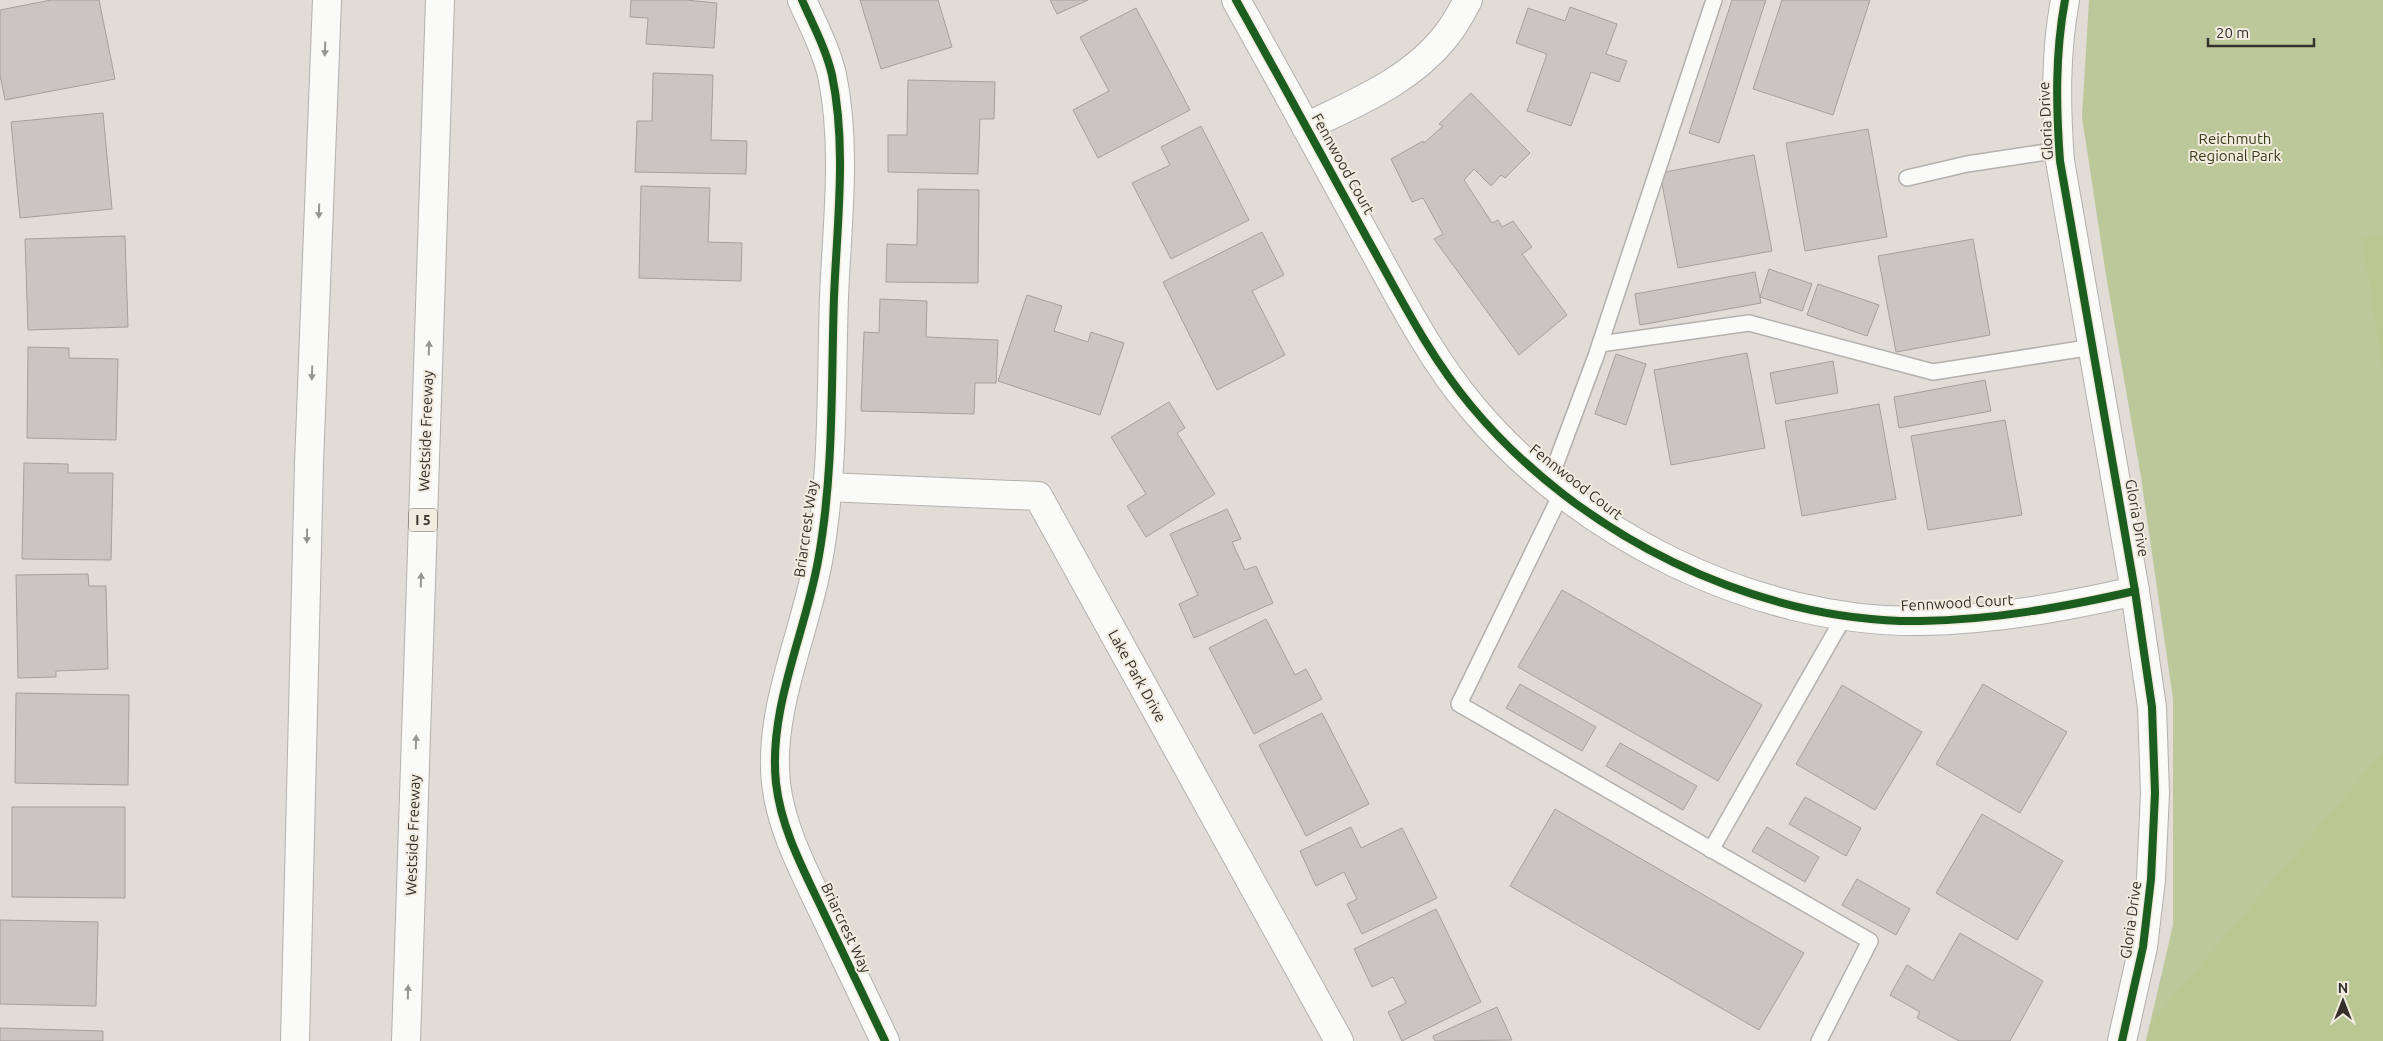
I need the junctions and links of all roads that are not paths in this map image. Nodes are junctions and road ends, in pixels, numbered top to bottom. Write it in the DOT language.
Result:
graph roads {
  1 [pos="327,0"];
  2 [pos="440,0"];
  3 [pos="802,0"];
  4 [pos="1236,0"];
  5 [pos="1468,0"];
  6 [pos="1714,0"];
  7 [pos="2065,0"];
  8 [pos="1306,127"];
  9 [pos="2060,150"];
  10 [pos="1907,178"];
  11 [pos="1600,344"];
  12 [pos="2093,347"];
  13 [pos="827,487"];
  14 [pos="1555,487"];
  15 [pos="2136,591"];
  16 [pos="1845,615"];
  17 [pos="1712,850"];
  18 [pos="296,1041"];
  19 [pos="406,1041"];
  20 [pos="885,1041"];
  21 [pos="1339,1041"];
  22 [pos="1820,1041"];
  23 [pos="2122,1041"];
  1 -- 18 [label="main road, one-way"];
  19 -- 2 [label="main road, Westside Freeway / I 5, one-way"];
  3 -- 13 [label="main road, Briarcrest Way"];
  4 -- 8 [label="main road, Fennwood Court"];
  5 -- 8 [label="main road, Fennwood Court"];
  6 -- 11 [label="lane"];
  7 -- 9 [label="main road, Gloria Drive"];
  8 -- 14 [label="main road, Fennwood Court"];
  9 -- 10 [label="lane"];
  9 -- 12 [label="main road, Gloria Drive"];
  11 -- 12 [label="lane"];
  11 -- 14 [label="lane"];
  12 -- 15 [label="main road, Gloria Drive"];
  13 -- 20 [label="main road, Briarcrest Way"];
  13 -- 21 [label="main road, Lake Park Drive"];
  14 -- 16 [label="main road, Fennwood Court"];
  14 -- 17 [label="lane"];
  15 -- 16 [label="main road, Fennwood Court"];
  15 -- 23 [label="main road, Gloria Drive"];
  16 -- 17 [label="lane"];
  17 -- 22 [label="lane"];
}
